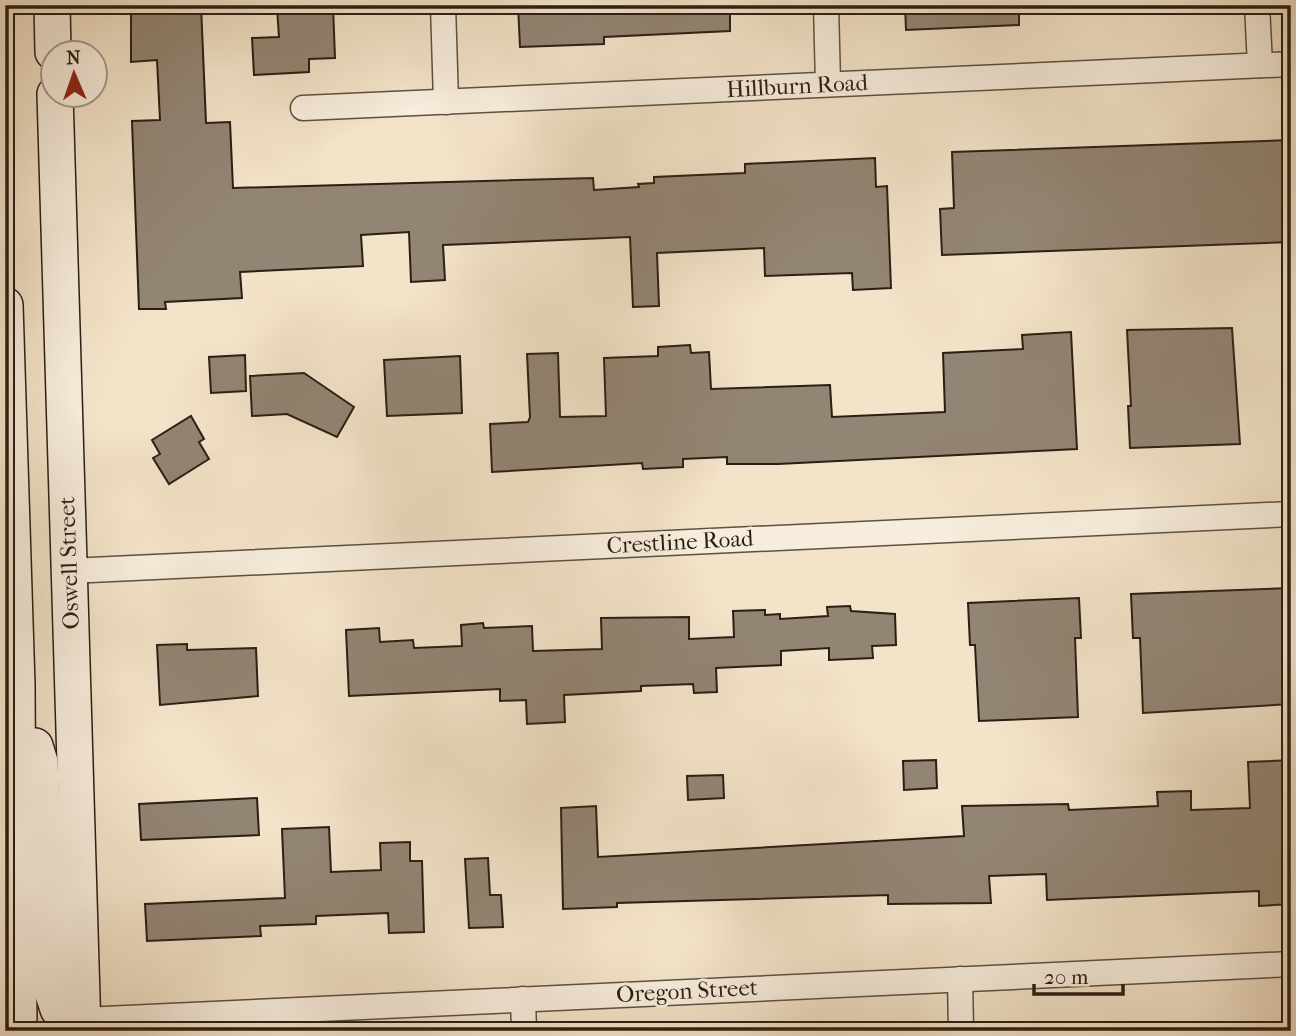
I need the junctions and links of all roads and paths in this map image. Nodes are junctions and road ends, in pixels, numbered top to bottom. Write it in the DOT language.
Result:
graph roads {
  1 [pos="52,5"];
  2 [pos="443,5"];
  3 [pos="826,5"];
  4 [pos="1257,5"];
  5 [pos="53,38"];
  6 [pos="1291,64"];
  7 [pos="1260,65"];
  8 [pos="828,85"];
  9 [pos="446,102"];
  10 [pos="55,108"];
  11 [pos="303,108"];
  12 [pos="5,305"];
  13 [pos="1291,514"];
  14 [pos="69,571"];
  15 [pos="8,573"];
  16 [pos="17,685"];
  17 [pos="1291,964"];
  18 [pos="960,979"];
  19 [pos="523,999"];
  20 [pos="291,1020"];
  21 [pos="21,1026"];
  22 [pos="83,1026"];
  23 [pos="524,1031"];
  24 [pos="961,1031"];
  1 -- 5 [label="main road"];
  2 -- 9 [label="street"];
  3 -- 8 [label="street"];
  4 -- 7 [label="street"];
  6 -- 7 [label="street, Hillburn Road"];
  7 -- 8 [label="street, Hillburn Road"];
  8 -- 9 [label="street, Hillburn Road"];
  9 -- 11 [label="street, Hillburn Road"];
  10 -- 14 [label="main road, Oswell Street"];
  12 -- 15 [label="main road"];
  13 -- 14 [label="street, Crestline Road"];
  14 -- 22 [label="main road, Oswell Street"];
  15 -- 16 [label="main road"];
  16 -- 21 [label="main road"];
  16 -- 22 [label="main road"];
  17 -- 18 [label="street, Oregon Street"];
  18 -- 19 [label="street, Oregon Street"];
  18 -- 24 [label="street"];
  19 -- 20 [label="street, Oregon Street"];
  19 -- 23 [label="street"];
  20 -- 22 [label="street, Oregon Street"];
}
